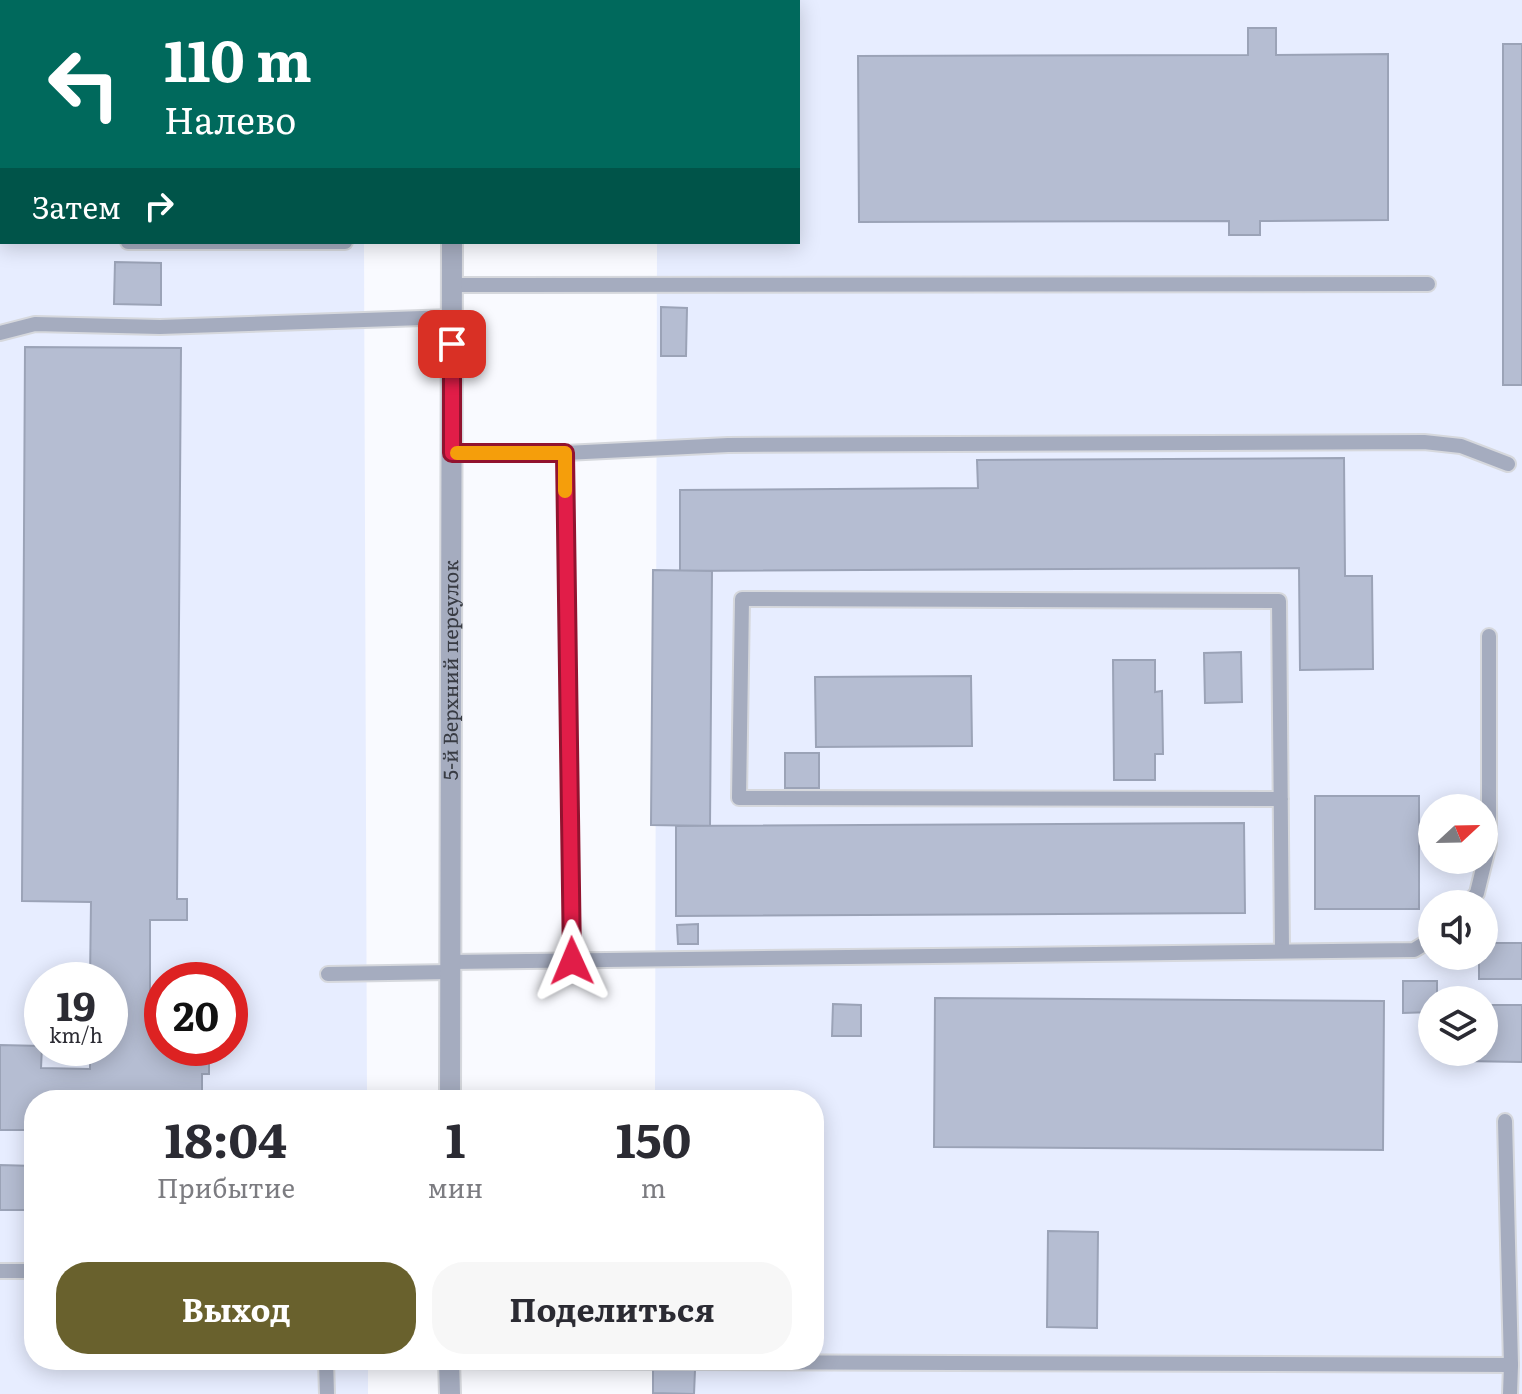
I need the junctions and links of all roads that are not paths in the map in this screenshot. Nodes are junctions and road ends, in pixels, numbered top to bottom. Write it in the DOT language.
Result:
graph roads {
  1 [pos="452,244"];
  2 [pos="1428,284"];
  3 [pos="452,285"];
  4 [pos="452,317"];
  5 [pos="0,333"];
  6 [pos="452,453"];
  7 [pos="565,453"];
  8 [pos="1508,464"];
  9 [pos="1489,636"];
  10 [pos="1281,799"];
  11 [pos="1478,890"];
  12 [pos="1418,948"];
  13 [pos="1282,950"];
  14 [pos="572,961"];
  15 [pos="450,967"];
  16 [pos="328,974"];
  17 [pos="450,1090"];
  18 [pos="1505,1121"];
  19 [pos="0,1271"];
  20 [pos="24,1271"];
  21 [pos="824,1362"];
  22 [pos="1511,1365"];
  23 [pos="326,1370"];
  24 [pos="449,1370"];
  25 [pos="327,1394"];
  26 [pos="450,1394"];
  27 [pos="1510,1394"];
  1 -- 3 [label="street, 5-й Верхний переулок"];
  2 -- 3 [label="lane"];
  3 -- 4 [label="street, 5-й Верхний переулок"];
  4 -- 5 [label="lane"];
  4 -- 6 [label="street, 5-й Верхний переулок"];
  6 -- 7 [label="lane"];
  6 -- 15 [label="street, 5-й Верхний переулок"];
  7 -- 8 [label="lane"];
  7 -- 14 [label="lane"];
  9 -- 11 [label="lane"];
  10 -- 10 [label="lane"];
  10 -- 13 [label="lane"];
  12 -- 13 [label="lane"];
  13 -- 14 [label="lane"];
  14 -- 15 [label="lane"];
  15 -- 16 [label="lane"];
  15 -- 17 [label="street, 5-й Верхний переулок"];
  18 -- 22 [label="lane"];
  19 -- 20 [label="lane"];
  21 -- 22 [label="lane"];
  22 -- 27 [label="lane"];
  23 -- 25 [label="lane"];
  24 -- 26 [label="street"];
}
